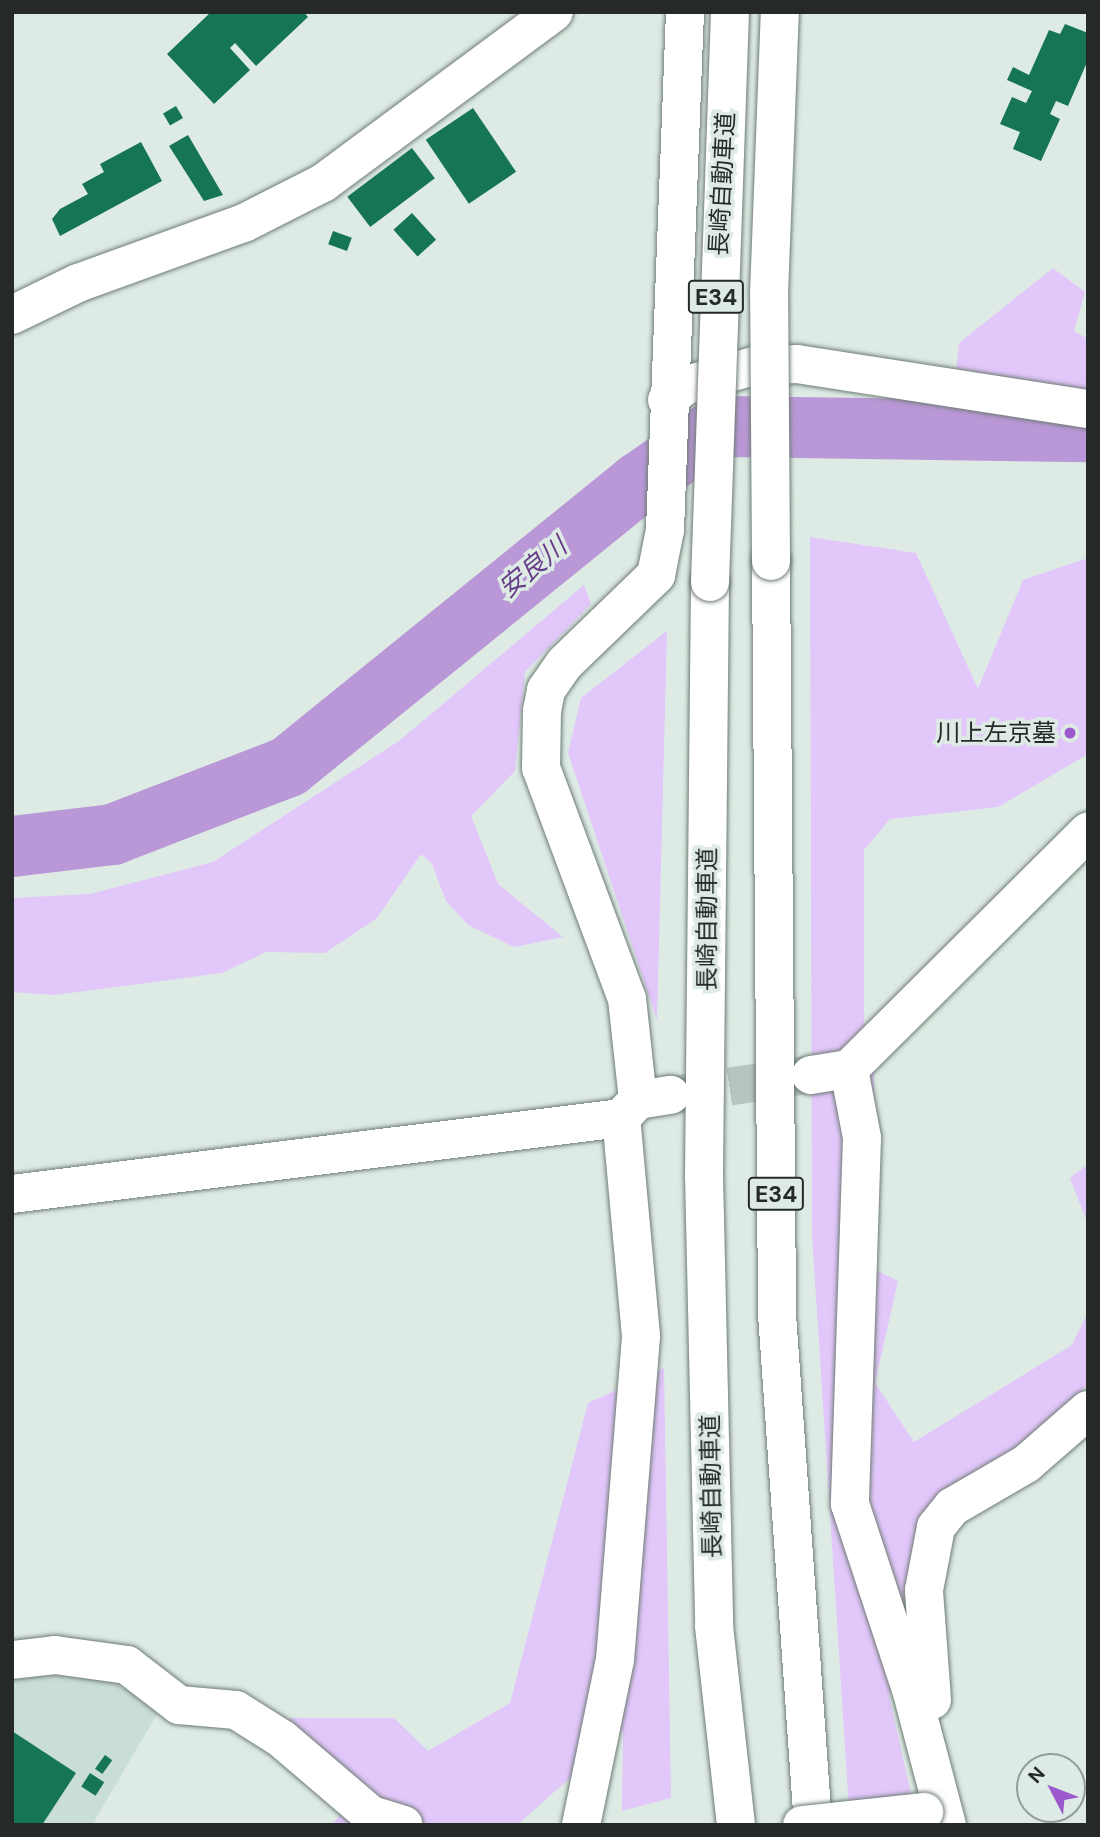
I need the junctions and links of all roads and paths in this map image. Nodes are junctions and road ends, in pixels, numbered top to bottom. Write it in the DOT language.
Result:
graph roads {
  1 [pos="554,12"];
  2 [pos="685,12"];
  3 [pos="730,12"];
  4 [pos="780,12"];
  5 [pos="12,315"];
  6 [pos="667,400"];
  7 [pos="1088,409"];
  8 [pos="1088,832"];
  9 [pos="849,1069"];
  10 [pos="811,1074"];
  11 [pos="643,1105"];
  12 [pos="12,1194"];
  13 [pos="1088,1410"];
  14 [pos="714,1626"];
  15 [pos="12,1660"];
  16 [pos="923,1729"];
  17 [pos="939,1817"];
  18 [pos="404,1825"];
  19 [pos="581,1825"];
  20 [pos="710,1825"];
  21 [pos="736,1825"];
  22 [pos="802,1825"];
  23 [pos="813,1825"];
  1 -- 5 [label="main road"];
  2 -- 6 [label="main road"];
  3 -- 14 [label="main road, 長崎自動車道 / E34, bridge"];
  4 -- 23 [label="main road, 長崎自動車道 / E34, bridge"];
  6 -- 7 [label="main road"];
  6 -- 11 [label="main road"];
  8 -- 9 [label="main road"];
  9 -- 10 [label="main road"];
  9 -- 16 [label="main road"];
  11 -- 12 [label="main road"];
  11 -- 19 [label="main road"];
  13 -- 16 [label="main road"];
  14 -- 20 [label="main road"];
  14 -- 21 [label="main road, 長崎自動車道 / E34"];
  15 -- 18 [label="main road"];
  16 -- 17 [label="main road"];
  17 -- 22 [label="main road, bridge"];
}
